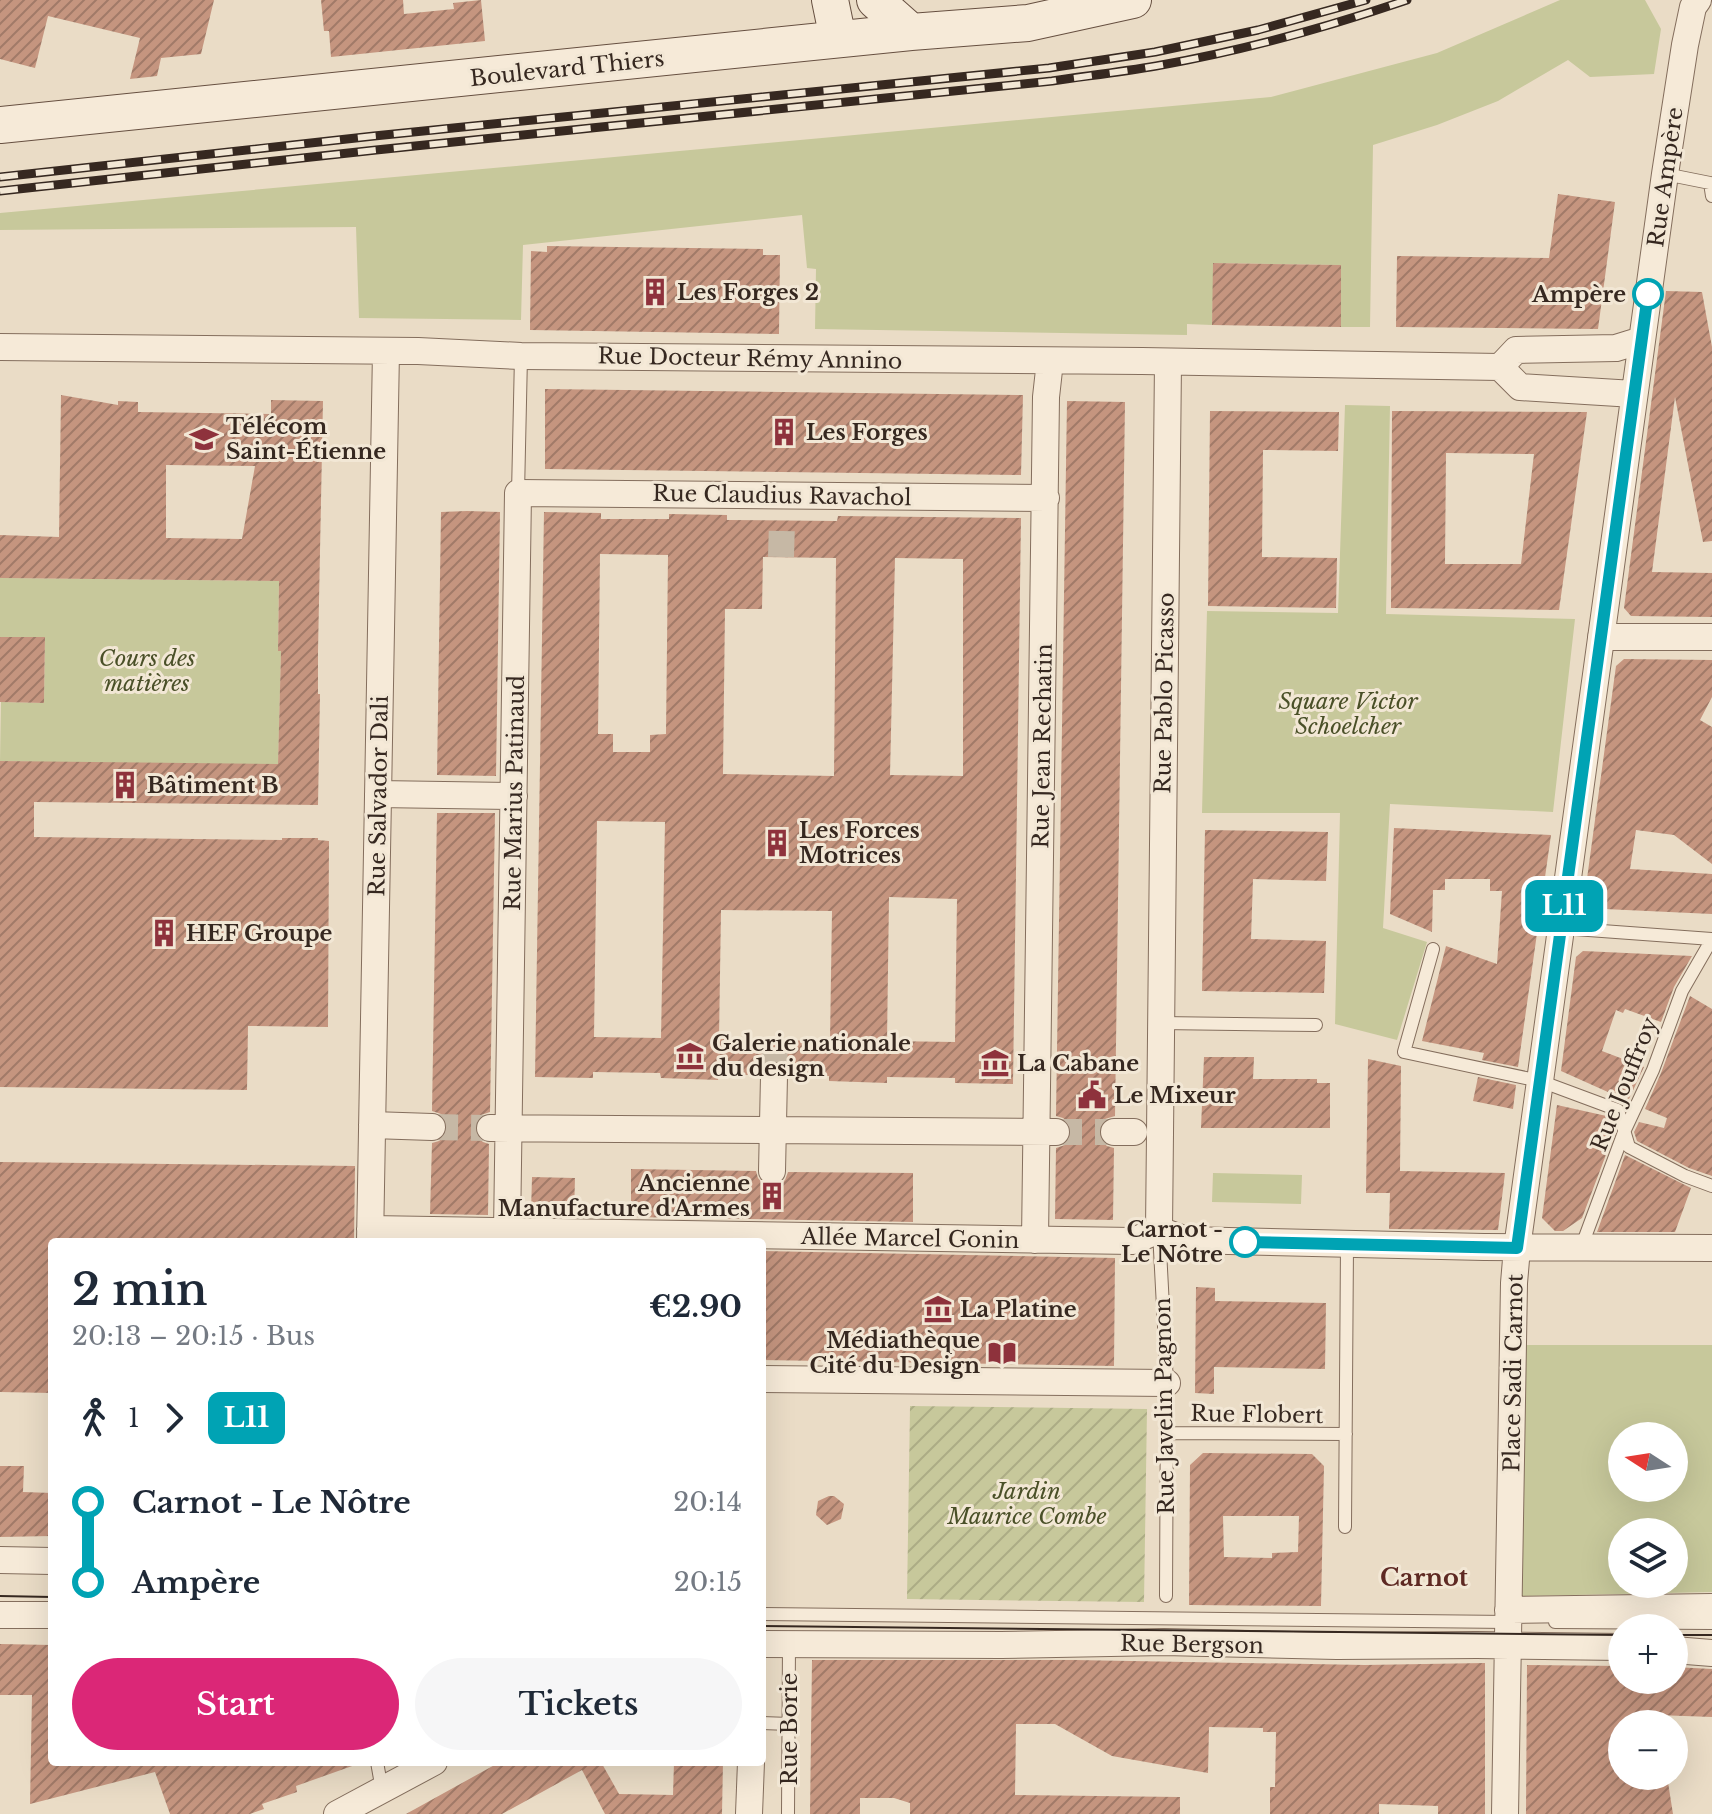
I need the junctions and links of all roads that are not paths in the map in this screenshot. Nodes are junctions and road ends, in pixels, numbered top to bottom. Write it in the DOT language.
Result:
graph roads {
  1 [pos="830,0"];
  2 [pos="875,0"];
  3 [pos="1133,0"];
  4 [pos="1698,0"];
  5 [pos="911,32"];
  6 [pos="838,39"];
  7 [pos="0,125"];
  8 [pos="1665,174"];
  9 [pos="1712,196"];
  10 [pos="1642,340"];
  11 [pos="0,347"];
  12 [pos="386,351"];
  13 [pos="521,356"];
  14 [pos="1050,361"];
  15 [pos="1168,362"];
  16 [pos="1500,367"];
  17 [pos="1634,394"];
  18 [pos="518,493"];
  19 [pos="1046,498"];
  20 [pos="1601,637"];
  21 [pos="1712,637"];
  22 [pos="378,794"];
  23 [pos="514,796"];
  24 [pos="1561,928"];
  25 [pos="1712,939"];
  26 [pos="1433,949"];
  27 [pos="1161,1023"];
  28 [pos="1316,1025"];
  29 [pos="774,1076"];
  30 [pos="1540,1081"];
  31 [pos="372,1125"];
  32 [pos="432,1127"];
  33 [pos="500,1128"];
  34 [pos="773,1131"];
  35 [pos="1046,1132"];
  36 [pos="1624,1132"];
  37 [pos="772,1171"];
  38 [pos="1712,1186"];
  39 [pos="1159,1230"];
  40 [pos="507,1231"];
  41 [pos="370,1236"];
  42 [pos="1035,1240"];
  43 [pos="1347,1245"];
  44 [pos="1517,1248"];
  45 [pos="1581,1248"];
  46 [pos="1712,1248"];
  47 [pos="766,1379"];
  48 [pos="1167,1383"];
  49 [pos="1167,1433"];
  50 [pos="1346,1434"];
  51 [pos="1345,1527"];
  52 [pos="0,1560"];
  53 [pos="48,1561"];
  54 [pos="1166,1596"];
  55 [pos="1712,1607"];
  56 [pos="766,1614"];
  57 [pos="0,1615"];
  58 [pos="48,1615"];
  59 [pos="1712,1623"];
  60 [pos="1508,1626"];
  61 [pos="766,1644"];
  62 [pos="789,1644"];
  63 [pos="1608,1644"];
  64 [pos="1688,1651"];
  65 [pos="1712,1653"];
  66 [pos="766,1723"];
  67 [pos="789,1724"];
  68 [pos="378,1766"];
  69 [pos="427,1766"];
  70 [pos="751,1766"];
  71 [pos="382,1790"];
  72 [pos="337,1814"];
  73 [pos="749,1814"];
  74 [pos="788,1814"];
  75 [pos="1505,1814"];
  1 -- 6 [label="main road"];
  2 -- 5 [label="main road"];
  3 -- 5 [label="main road, Boulevard Thiers"];
  4 -- 8 [label="street, Rue Ampère"];
  5 -- 6 [label="main road, Boulevard Thiers"];
  6 -- 7 [label="main road, Boulevard Thiers"];
  8 -- 9 [label="lane"];
  8 -- 10 [label="street, Rue Ampère"];
  10 -- 16 [label="street, Rue Docteur Rémy Annino"];
  10 -- 17 [label="street, Rue Ampère"];
  11 -- 12 [label="street, Rue Docteur Rémy Annino"];
  12 -- 13 [label="street, Rue Docteur Rémy Annino"];
  12 -- 22 [label="street, Rue Salvador Dali"];
  13 -- 14 [label="street, Rue Docteur Rémy Annino"];
  13 -- 18 [label="lane, Rue Marius Patinaud"];
  14 -- 15 [label="street, Rue Docteur Rémy Annino"];
  14 -- 19 [label="street, Rue Jean Rechatin"];
  15 -- 16 [label="street, Rue Docteur Rémy Annino"];
  15 -- 27 [label="street, Rue Pablo Picasso"];
  16 -- 17 [label="street"];
  17 -- 20 [label="street, Rue Ampère"];
  18 -- 19 [label="street, Rue Claudius Ravachol"];
  18 -- 23 [label="street, Rue Marius Patinaud"];
  19 -- 35 [label="street, Rue Jean Rechatin"];
  20 -- 21 [label="street"];
  20 -- 24 [label="street, Rue Ampère"];
  22 -- 23 [label="street"];
  22 -- 31 [label="street, Rue Salvador Dali"];
  23 -- 33 [label="street, Rue Marius Patinaud"];
  24 -- 25 [label="lane"];
  24 -- 30 [label="street, Rue Ampère"];
  25 -- 36 [label="lane, Rue Jouffroy"];
  26 -- 30 [label="lane"];
  27 -- 28 [label="lane"];
  27 -- 39 [label="street, Rue Javelin Pagnon"];
  29 -- 34 [label="street"];
  30 -- 36 [label="lane"];
  30 -- 44 [label="street, Rue Ampère"];
  31 -- 32 [label="street"];
  31 -- 41 [label="street, Rue Salvador Dali"];
  33 -- 34 [label="street"];
  33 -- 40 [label="street, Rue Marius Patinaud"];
  34 -- 35 [label="street"];
  34 -- 37 [label="street"];
  35 -- 42 [label="street, Rue Jean Rechatin"];
  36 -- 38 [label="lane"];
  36 -- 45 [label="lane, Rue Jouffroy"];
  39 -- 42 [label="street, Allée Marcel Gonin"];
  39 -- 43 [label="street"];
  39 -- 48 [label="lane, Rue Javelin Pagnon"];
  40 -- 41 [label="street, Allée Marcel Gonin"];
  40 -- 42 [label="street, Allée Marcel Gonin"];
  43 -- 44 [label="street"];
  43 -- 50 [label="lane"];
  44 -- 45 [label="street, Place Sadi Carnot"];
  44 -- 60 [label="street, Place Sadi Carnot"];
  45 -- 46 [label="street, Place Sadi Carnot"];
  47 -- 48 [label="street"];
  48 -- 49 [label="lane, Rue Javelin Pagnon"];
  49 -- 50 [label="lane, Rue Flobert"];
  49 -- 54 [label="lane, Rue Javelin Pagnon"];
  50 -- 51 [label="lane"];
  52 -- 53 [label="street"];
  55 -- 60 [label="street, Rue Bergson"];
  56 -- 60 [label="lane"];
  57 -- 58 [label="street"];
  59 -- 60 [label="lane"];
  60 -- 62 [label="street, Rue Bergson"];
  60 -- 63 [label="street, Rue Bergson"];
  60 -- 75 [label="street, Place Sadi Carnot"];
  61 -- 62 [label="street, Rue Bergson"];
  62 -- 67 [label="lane, Rue Borie"];
  64 -- 65 [label="street"];
  66 -- 67 [label="lane"];
  67 -- 74 [label="lane, Rue Borie"];
  68 -- 71 [label="lane"];
  69 -- 71 [label="street"];
  70 -- 73 [label="street, Rue Borie"];
  71 -- 72 [label="street"];
}
